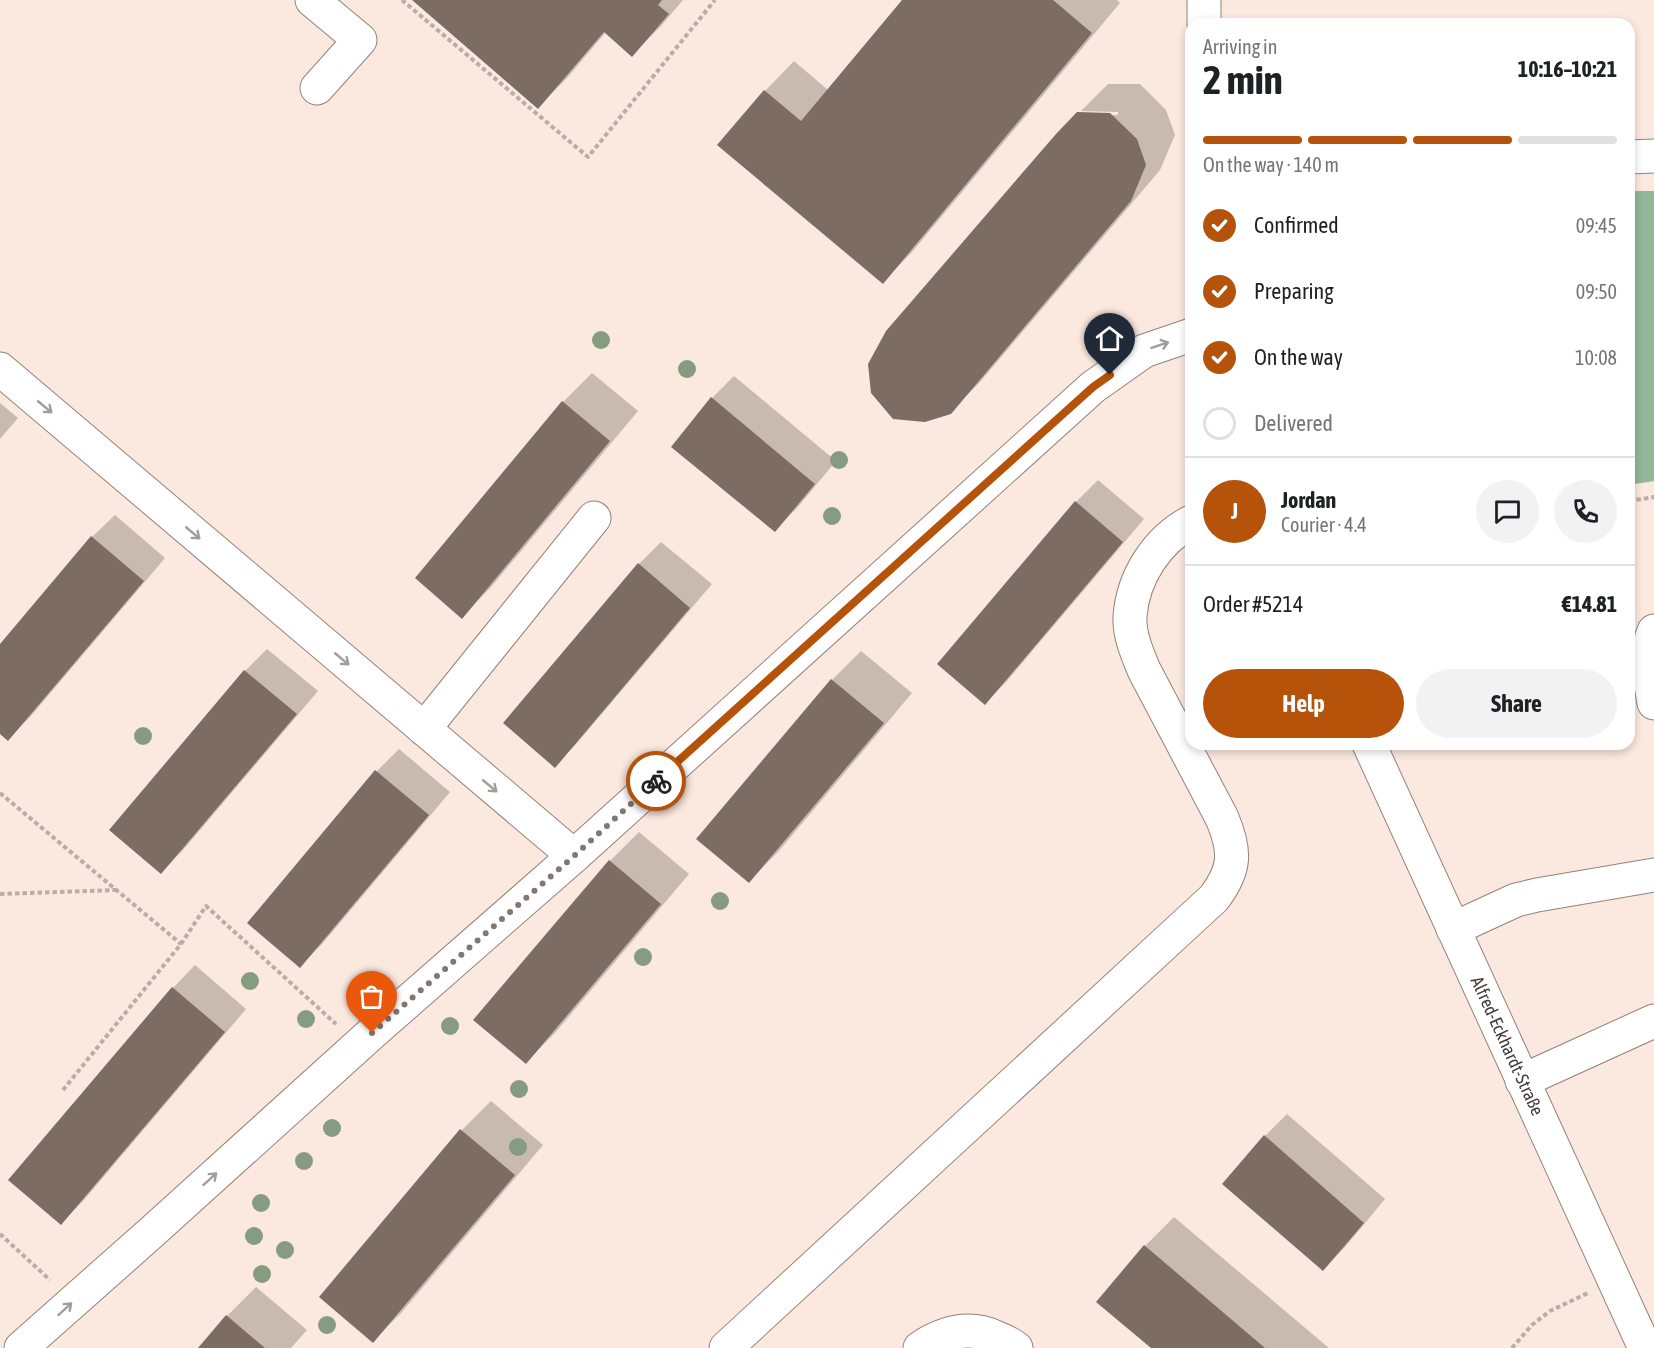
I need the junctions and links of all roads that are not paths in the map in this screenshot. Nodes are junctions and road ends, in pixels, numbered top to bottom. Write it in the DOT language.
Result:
graph roads {
  1 [pos="312,0"];
  2 [pos="1204,0"];
  3 [pos="1204,18"];
  4 [pos="317,88"];
  5 [pos="1635,156"];
  6 [pos="1654,156"];
  7 [pos="1185,337"];
  8 [pos="0,369"];
  9 [pos="594,518"];
  10 [pos="1185,525"];
  11 [pos="1654,630"];
  12 [pos="1654,703"];
  13 [pos="424,729"];
  14 [pos="1185,748"];
  15 [pos="1186,750"];
  16 [pos="1372,750"];
  17 [pos="574,856"];
  18 [pos="1654,875"];
  19 [pos="1453,929"];
  20 [pos="1654,1021"];
  21 [pos="1522,1081"];
  22 [pos="21,1348"];
  23 [pos="726,1348"];
  24 [pos="920,1348"];
  25 [pos="1016,1348"];
  26 [pos="1645,1348"];
  1 -- 4 [label="street"];
  2 -- 3 [label="street"];
  5 -- 6 [label="street"];
  17 -- 7 [label="street, one-way"];
  8 -- 13 [label="street, one-way"];
  9 -- 13 [label="street"];
  10 -- 14 [label="street"];
  11 -- 12 [label="street"];
  13 -- 17 [label="street, one-way"];
  15 -- 23 [label="street"];
  16 -- 19 [label="street, Alfred-Eckhardt-Straße"];
  22 -- 17 [label="street, one-way"];
  18 -- 19 [label="street"];
  19 -- 21 [label="street, Alfred-Eckhardt-Straße"];
  20 -- 21 [label="street"];
  21 -- 26 [label="street, Alfred-Eckhardt-Straße"];
  24 -- 25 [label="street"];
}
